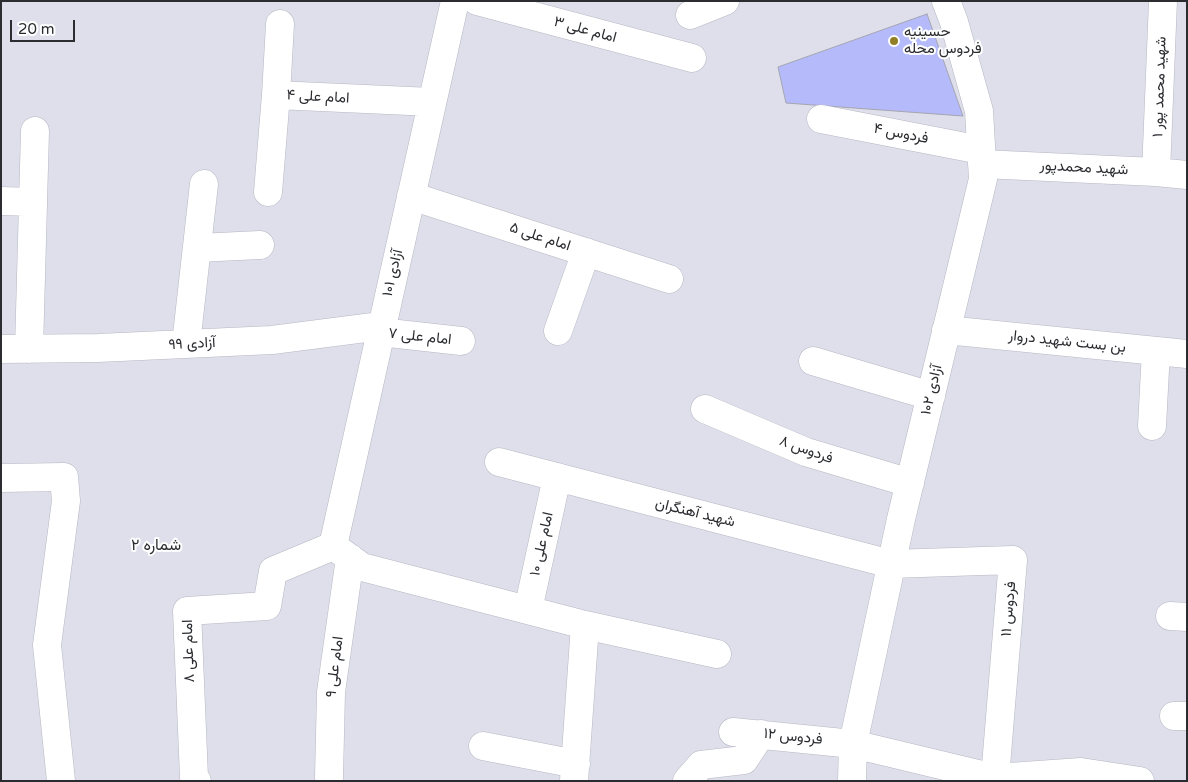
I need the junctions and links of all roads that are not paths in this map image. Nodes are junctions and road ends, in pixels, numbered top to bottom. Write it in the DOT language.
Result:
graph roads {
  1 [pos="455,1"];
  2 [pos="478,1"];
  3 [pos="725,1"];
  4 [pos="946,1"];
  5 [pos="1163,1"];
  6 [pos="690,15"];
  7 [pos="280,24"];
  8 [pos="692,58"];
  9 [pos="276,95"];
  10 [pos="432,102"];
  11 [pos="821,119"];
  12 [pos="35,131"];
  13 [pos="981,157"];
  14 [pos="1156,172"];
  15 [pos="1187,175"];
  16 [pos="204,184"];
  17 [pos="268,192"];
  18 [pos="410,196"];
  19 [pos="1,201"];
  20 [pos="33,202"];
  21 [pos="260,245"];
  22 [pos="196,248"];
  23 [pos="586,252"];
  24 [pos="669,280"];
  25 [pos="381,329"];
  26 [pos="946,330"];
  27 [pos="558,331"];
  28 [pos="461,341"];
  29 [pos="186,344"];
  30 [pos="29,349"];
  31 [pos="1,350"];
  32 [pos="1156,351"];
  33 [pos="1187,354"];
  34 [pos="813,361"];
  35 [pos="931,396"];
  36 [pos="704,409"];
  37 [pos="1152,426"];
  38 [pos="499,462"];
  39 [pos="557,477"];
  40 [pos="1,478"];
  41 [pos="910,483"];
  42 [pos="341,552"];
  43 [pos="891,564"];
  44 [pos="528,610"];
  45 [pos="585,625"];
  46 [pos="717,654"];
  47 [pos="733,732"];
  48 [pos="762,734"];
  49 [pos="853,744"];
  50 [pos="483,746"];
  51 [pos="575,772"];
  52 [pos="1080,776"];
  53 [pos="329,777"];
  54 [pos="995,778"];
  55 [pos="60,781"];
  56 [pos="197,781"];
  57 [pos="687,781"];
  58 [pos="852,781"];
  59 [pos="1140,781"];
  1 -- 10 [label="street, آزادی ۱۰۱"];
  2 -- 8 [label="street, امام علی ۳"];
  3 -- 6 [label="street"];
  4 -- 13 [label="street, آزادی ۱۰۲"];
  5 -- 14 [label="street, شهید محمد پور ۱"];
  7 -- 9 [label="street, امام علی ۴"];
  9 -- 10 [label="street, امام علی ۴"];
  9 -- 17 [label="street"];
  10 -- 18 [label="street, آزادی ۱۰۱"];
  11 -- 13 [label="street, فردوس ۴"];
  12 -- 20 [label="street"];
  13 -- 14 [label="street, شهید محمدپور"];
  13 -- 26 [label="street, آزادی ۱۰۲"];
  14 -- 15 [label="street, شهید محمدپور"];
  16 -- 22 [label="street"];
  18 -- 23 [label="street, امام علی ۵"];
  18 -- 25 [label="street, آزادی ۱۰۱"];
  19 -- 20 [label="street"];
  20 -- 30 [label="street"];
  21 -- 22 [label="street"];
  22 -- 29 [label="street"];
  23 -- 24 [label="street, امام علی ۵"];
  23 -- 27 [label="street"];
  25 -- 28 [label="street, امام علی ۷"];
  25 -- 29 [label="street, آزادی ٩٩"];
  25 -- 42 [label="street, آزادی ۱۰۱"];
  26 -- 32 [label="street, بن بست شهید دروار"];
  26 -- 35 [label="street, آزادی ۱۰۲"];
  29 -- 30 [label="street, آزادی ٩٩"];
  30 -- 31 [label="street, آزادی ٩٩"];
  32 -- 33 [label="street, بن بست شهید دروار"];
  32 -- 37 [label="street"];
  34 -- 35 [label="street"];
  35 -- 41 [label="street, آزادی ۱۰۲"];
  36 -- 41 [label="street, فردوس ۸"];
  38 -- 39 [label="street, شهید آهنگران"];
  39 -- 43 [label="street, شهید آهنگران"];
  39 -- 44 [label="street, امام علی ۱۰"];
  40 -- 55 [label="street"];
  41 -- 43 [label="street, آزادی ۱۰۲"];
  42 -- 44 [label="street"];
  42 -- 53 [label="street, امام علی ۹"];
  42 -- 56 [label="street, امام علی ۸"];
  43 -- 49 [label="street, آزادی ۱۰۲"];
  43 -- 54 [label="street, فردوس ۱۱"];
  44 -- 45 [label="street"];
  45 -- 46 [label="street"];
  45 -- 51 [label="street"];
  47 -- 48 [label="street, فردوس ۱۲"];
  48 -- 49 [label="street, فردوس ۱۲"];
  48 -- 57 [label="street"];
  49 -- 54 [label="street, فردوس ۱۲"];
  49 -- 58 [label="street, آزادی ۱۰۲"];
  50 -- 51 [label="street"];
  52 -- 54 [label="street, فردوس ۱۲"];
  52 -- 59 [label="street, فردوس ۱۲"];
}
